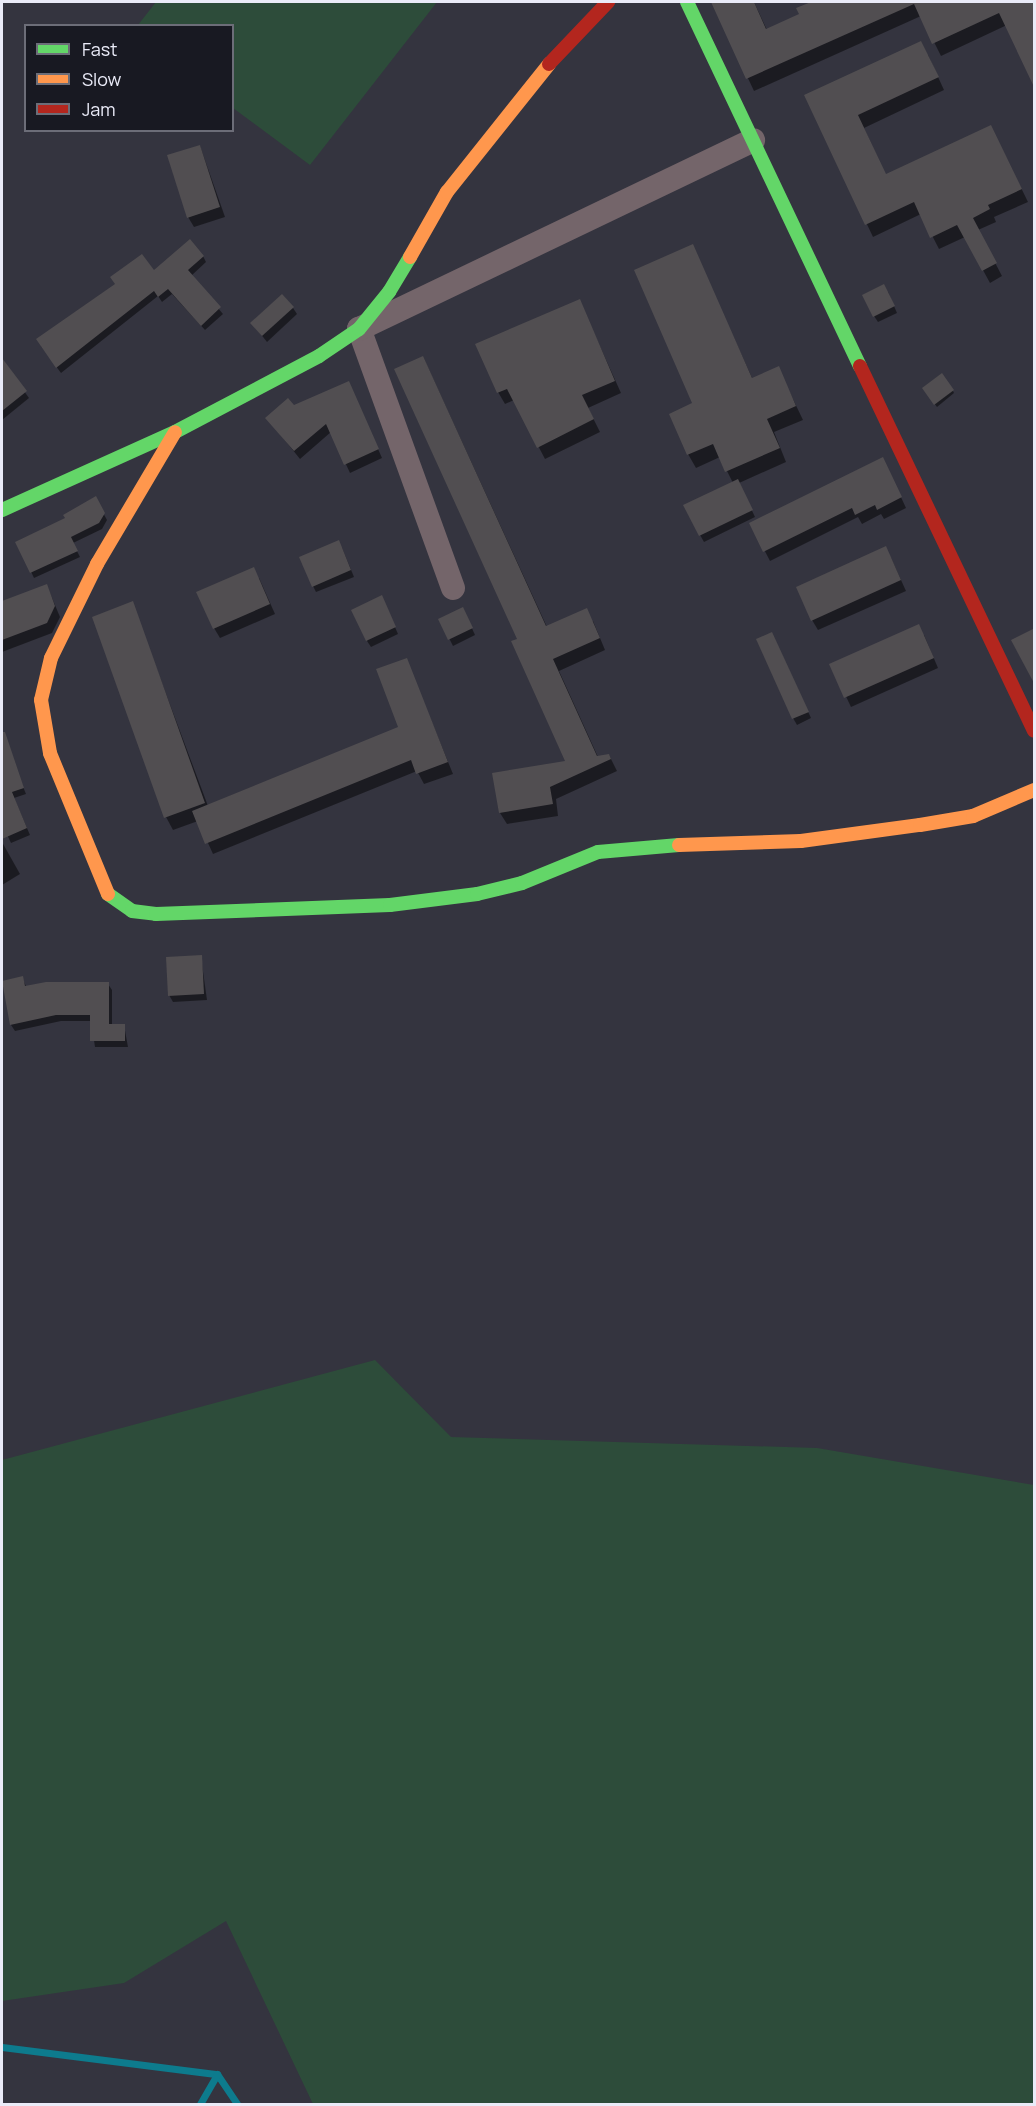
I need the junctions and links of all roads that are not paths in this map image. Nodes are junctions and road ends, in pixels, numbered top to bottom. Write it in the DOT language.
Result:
graph roads {
  1 [pos="608,2"];
  2 [pos="687,2"];
  3 [pos="753,140"];
  4 [pos="359,329"];
  5 [pos="175,432"];
  6 [pos="2,510"];
  7 [pos="453,588"];
  8 [pos="1035,731"];
  9 [pos="1035,790"];
  1 -- 4 [label="street"];
  2 -- 3 [label="street"];
  3 -- 4 [label="street"];
  3 -- 8 [label="street"];
  4 -- 5 [label="street"];
  4 -- 7 [label="street"];
  5 -- 6 [label="street"];
  5 -- 9 [label="street"];
}
